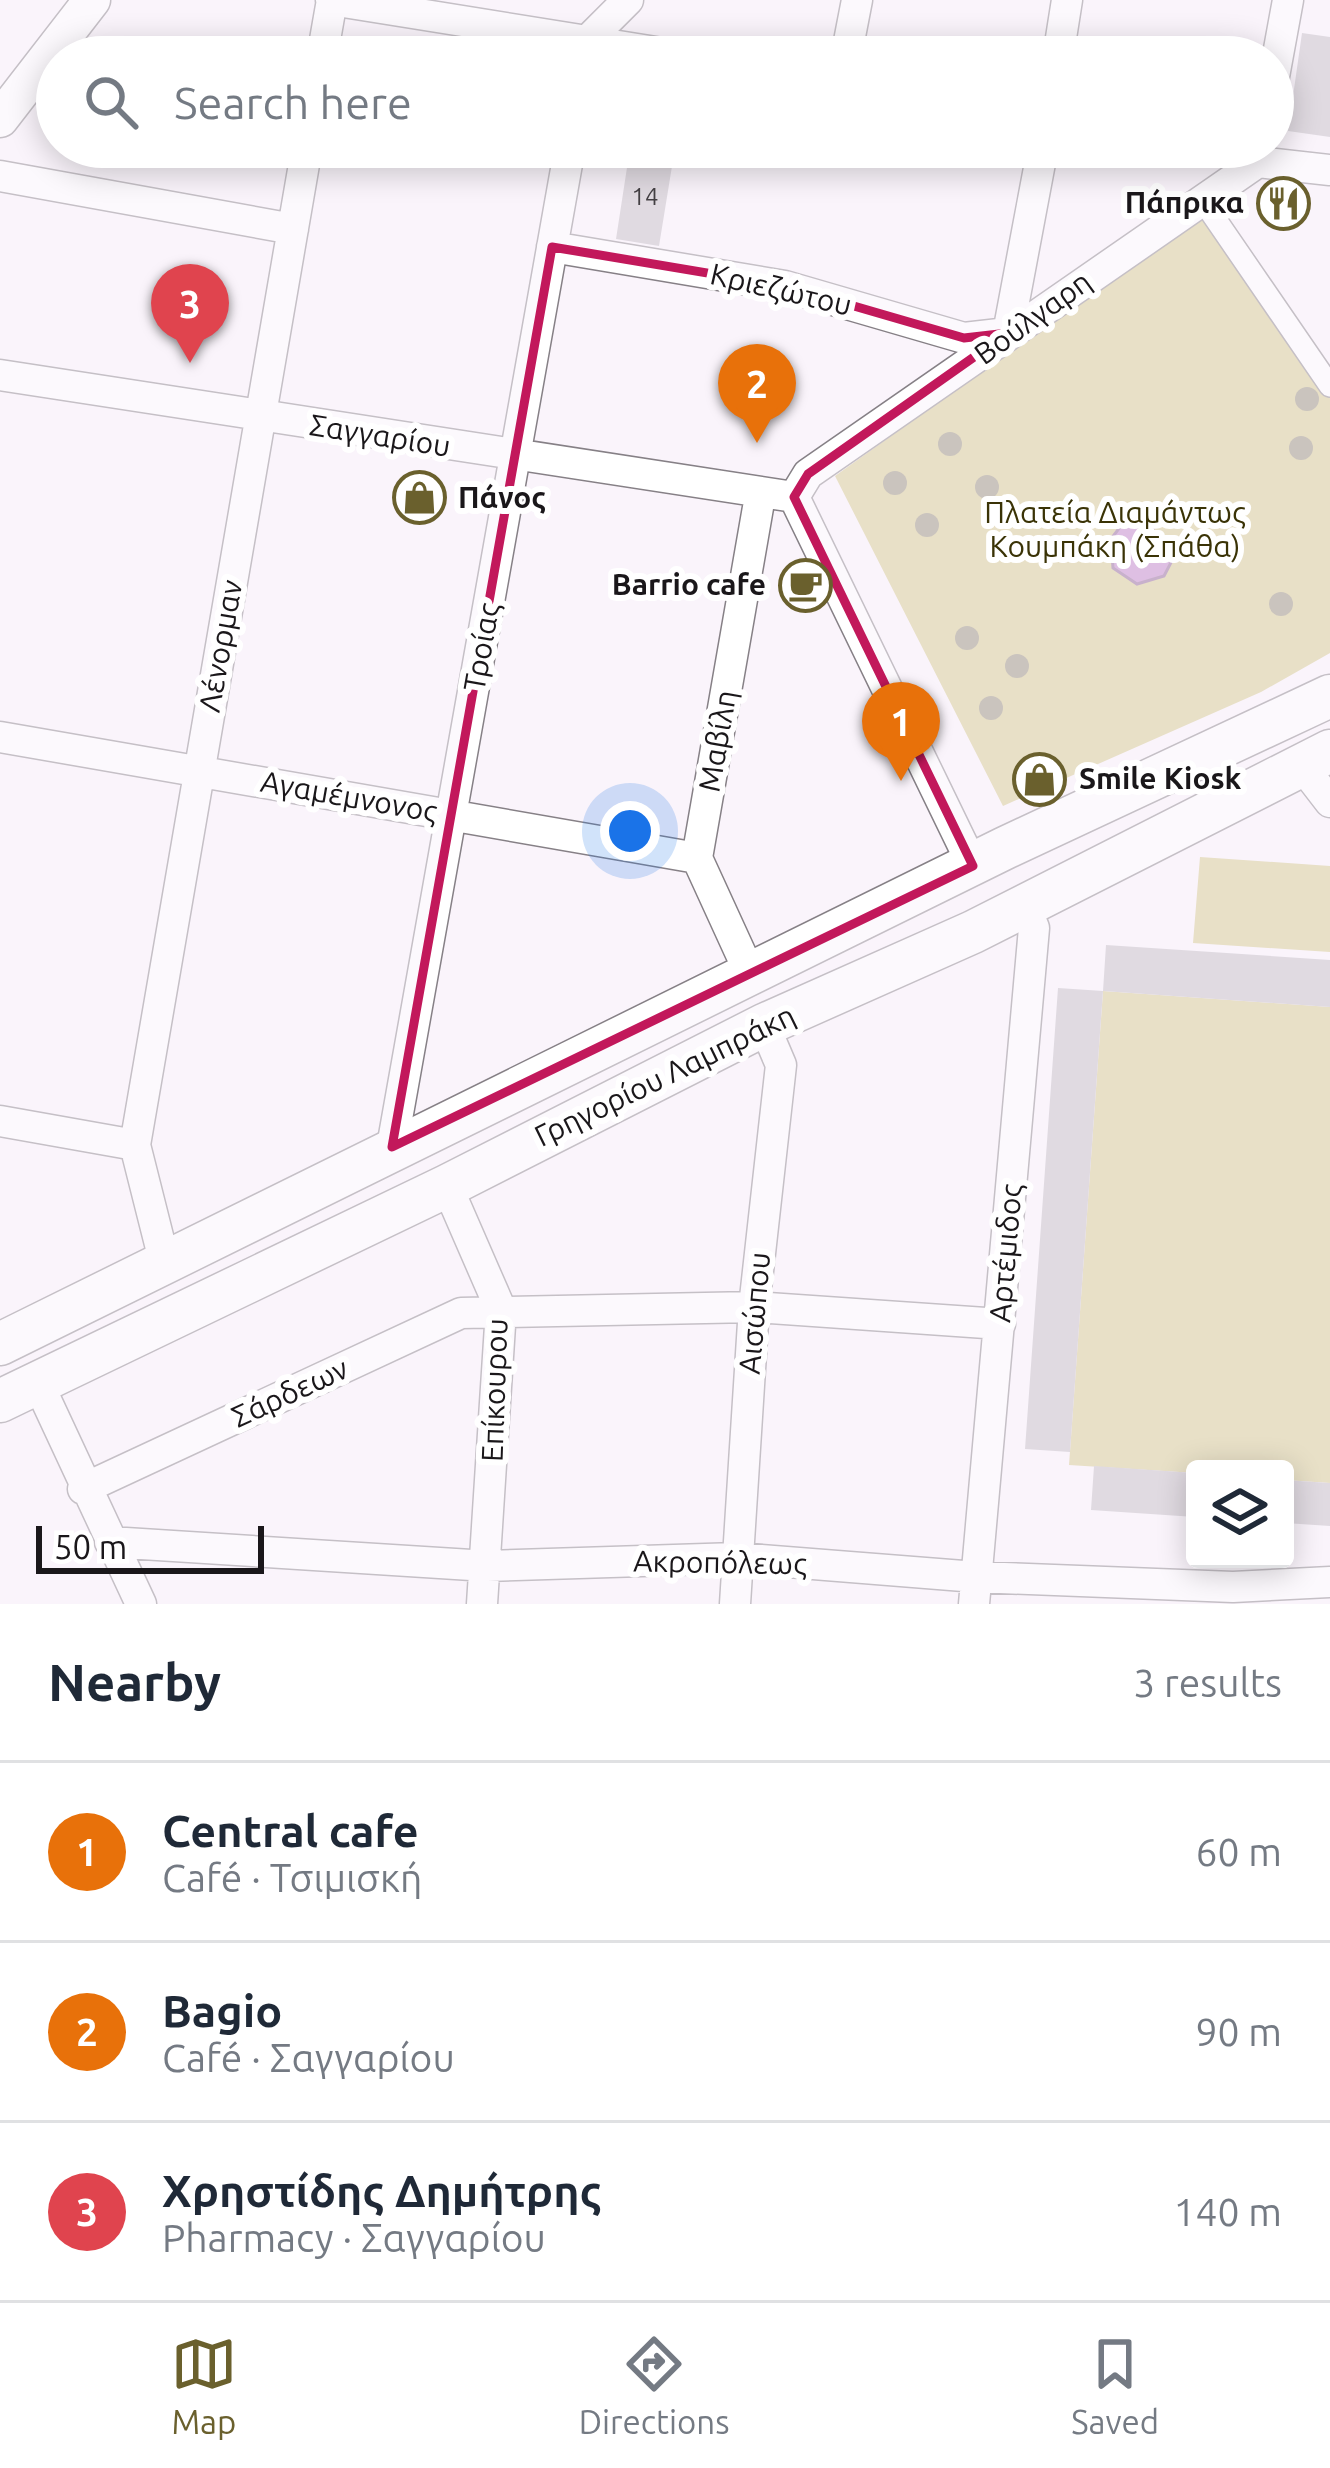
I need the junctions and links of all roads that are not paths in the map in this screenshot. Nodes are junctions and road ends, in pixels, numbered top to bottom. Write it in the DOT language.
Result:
graph roads {
  1 [pos="92,0"];
  2 [pos="332,0"];
  3 [pos="628,0"];
  4 [pos="857,0"];
  5 [pos="1067,0"];
  6 [pos="1288,0"];
  7 [pos="64,36"];
  8 [pos="326,36"];
  9 [pos="523,36"];
  10 [pos="597,36"];
  11 [pos="850,36"];
  12 [pos="1061,36"];
  13 [pos="1281,36"];
  14 [pos="36,72"];
  15 [pos="0,119"];
  16 [pos="1294,162"];
  17 [pos="303,168"];
  18 [pos="566,168"];
  19 [pos="1038,168"];
  20 [pos="1241,168"];
  21 [pos="1330,170"];
  22 [pos="0,176"];
  23 [pos="1201,198"];
  24 [pos="293,230"];
  25 [pos="553,247"];
  26 [pos="1008,333"];
  27 [pos="1,380"];
  28 [pos="1330,386"];
  29 [pos="260,417"];
  30 [pos="515,457"];
  31 [pos="801,485"];
  32 [pos="760,496"];
  33 [pos="1330,697"];
  34 [pos="0,737"];
  35 [pos="1316,759"];
  36 [pos="199,771"];
  37 [pos="1330,802"];
  38 [pos="452,815"];
  39 [pos="697,858"];
  40 [pos="973,866"];
  41 [pos="1024,903"];
  42 [pos="751,976"];
  43 [pos="764,1025"];
  44 [pos="0,1121"];
  45 [pos="135,1145"];
  46 [pos="392,1147"];
  47 [pos="447,1186"];
  48 [pos="165,1264"];
  49 [pos="754,1307"];
  50 [pos="501,1310"];
  51 [pos="1000,1324"];
  52 [pos="0,1344"];
  53 [pos="19,1392"];
  54 [pos="83,1489"];
  55 [pos="110,1542"];
  56 [pos="737,1558"];
  57 [pos="487,1566"];
  58 [pos="1330,1582"];
  59 [pos="975,1591"];
  60 [pos="1233,1596"];
  61 [pos="141,1604"];
  62 [pos="482,1604"];
  63 [pos="735,1604"];
  1 -- 7 [label="street"];
  2 -- 8 [label="street"];
  2 -- 9 [label="street"];
  3 -- 10 [label="street"];
  4 -- 11 [label="street"];
  5 -- 12 [label="street"];
  6 -- 13 [label="street"];
  14 -- 15 [label="street"];
  16 -- 21 [label="street"];
  17 -- 24 [label="street, Λένορμαν"];
  18 -- 25 [label="street, Τροίας"];
  19 -- 26 [label="street"];
  20 -- 23 [label="street, Βούλγαρη"];
  22 -- 24 [label="street"];
  23 -- 26 [label="street, Βούλγαρη"];
  23 -- 28 [label="street"];
  24 -- 29 [label="street, Λένορμαν"];
  25 -- 26 [label="street, Κριεζώτου"];
  25 -- 30 [label="street, Τροίας"];
  26 -- 31 [label="street, Βούλγαρη"];
  27 -- 29 [label="street, Σαγγαρίου"];
  29 -- 30 [label="street, Σαγγαρίου"];
  29 -- 36 [label="street, Λένορμαν"];
  30 -- 32 [label="street, Σαγγαρίου"];
  30 -- 38 [label="street, Τροίας"];
  31 -- 32 [label="street, Σαγγαρίου"];
  31 -- 40 [label="street"];
  32 -- 39 [label="street, Μαβίλη"];
  33 -- 40 [label="main road, Γρηγορίου Λαμπράκη"];
  34 -- 36 [label="street, Αγαμέμνονος"];
  35 -- 37 [label="street"];
  35 -- 41 [label="main road, Γρηγορίου Λαμπράκη"];
  36 -- 38 [label="street, Αγαμέμνονος"];
  36 -- 45 [label="street, Λένορμαν"];
  38 -- 39 [label="street, Αγαμέμνονος"];
  38 -- 46 [label="street, Τροίας"];
  39 -- 42 [label="street"];
  40 -- 42 [label="main road, Γρηγορίου Λαμπράκη"];
  41 -- 43 [label="main road, Γρηγορίου Λαμπράκη"];
  41 -- 51 [label="street, Αρτέμιδος"];
  42 -- 46 [label="main road, Γρηγορίου Λαμπράκη"];
  43 -- 47 [label="main road, Γρηγορίου Λαμπράκη"];
  43 -- 49 [label="street, Αισώπου"];
  44 -- 45 [label="street"];
  45 -- 48 [label="street"];
  46 -- 48 [label="main road, Γρηγορίου Λαμπράκη"];
  47 -- 50 [label="street, Επίκουρου"];
  47 -- 53 [label="main road, Γρηγορίου Λαμπράκη"];
  48 -- 52 [label="main road, Γρηγορίου Λαμπράκη"];
  49 -- 50 [label="street, Σάρδεων"];
  49 -- 51 [label="street, Σάρδεων"];
  49 -- 56 [label="street, Αισώπου"];
  50 -- 54 [label="street, Σάρδεων"];
  50 -- 57 [label="street, Επίκουρου"];
  51 -- 59 [label="street, Αρτέμιδος"];
  53 -- 54 [label="street"];
  54 -- 55 [label="street"];
  55 -- 57 [label="street, Ακροπόλεως"];
  55 -- 61 [label="street"];
  56 -- 57 [label="street, Ακροπόλεως"];
  56 -- 59 [label="street, Ακροπόλεως"];
  56 -- 63 [label="street, Αισώπου"];
  57 -- 62 [label="street, Επίκουρου"];
  58 -- 60 [label="street, Ακροπόλεως"];
  59 -- 60 [label="street, Ακροπόλεως"];
}
